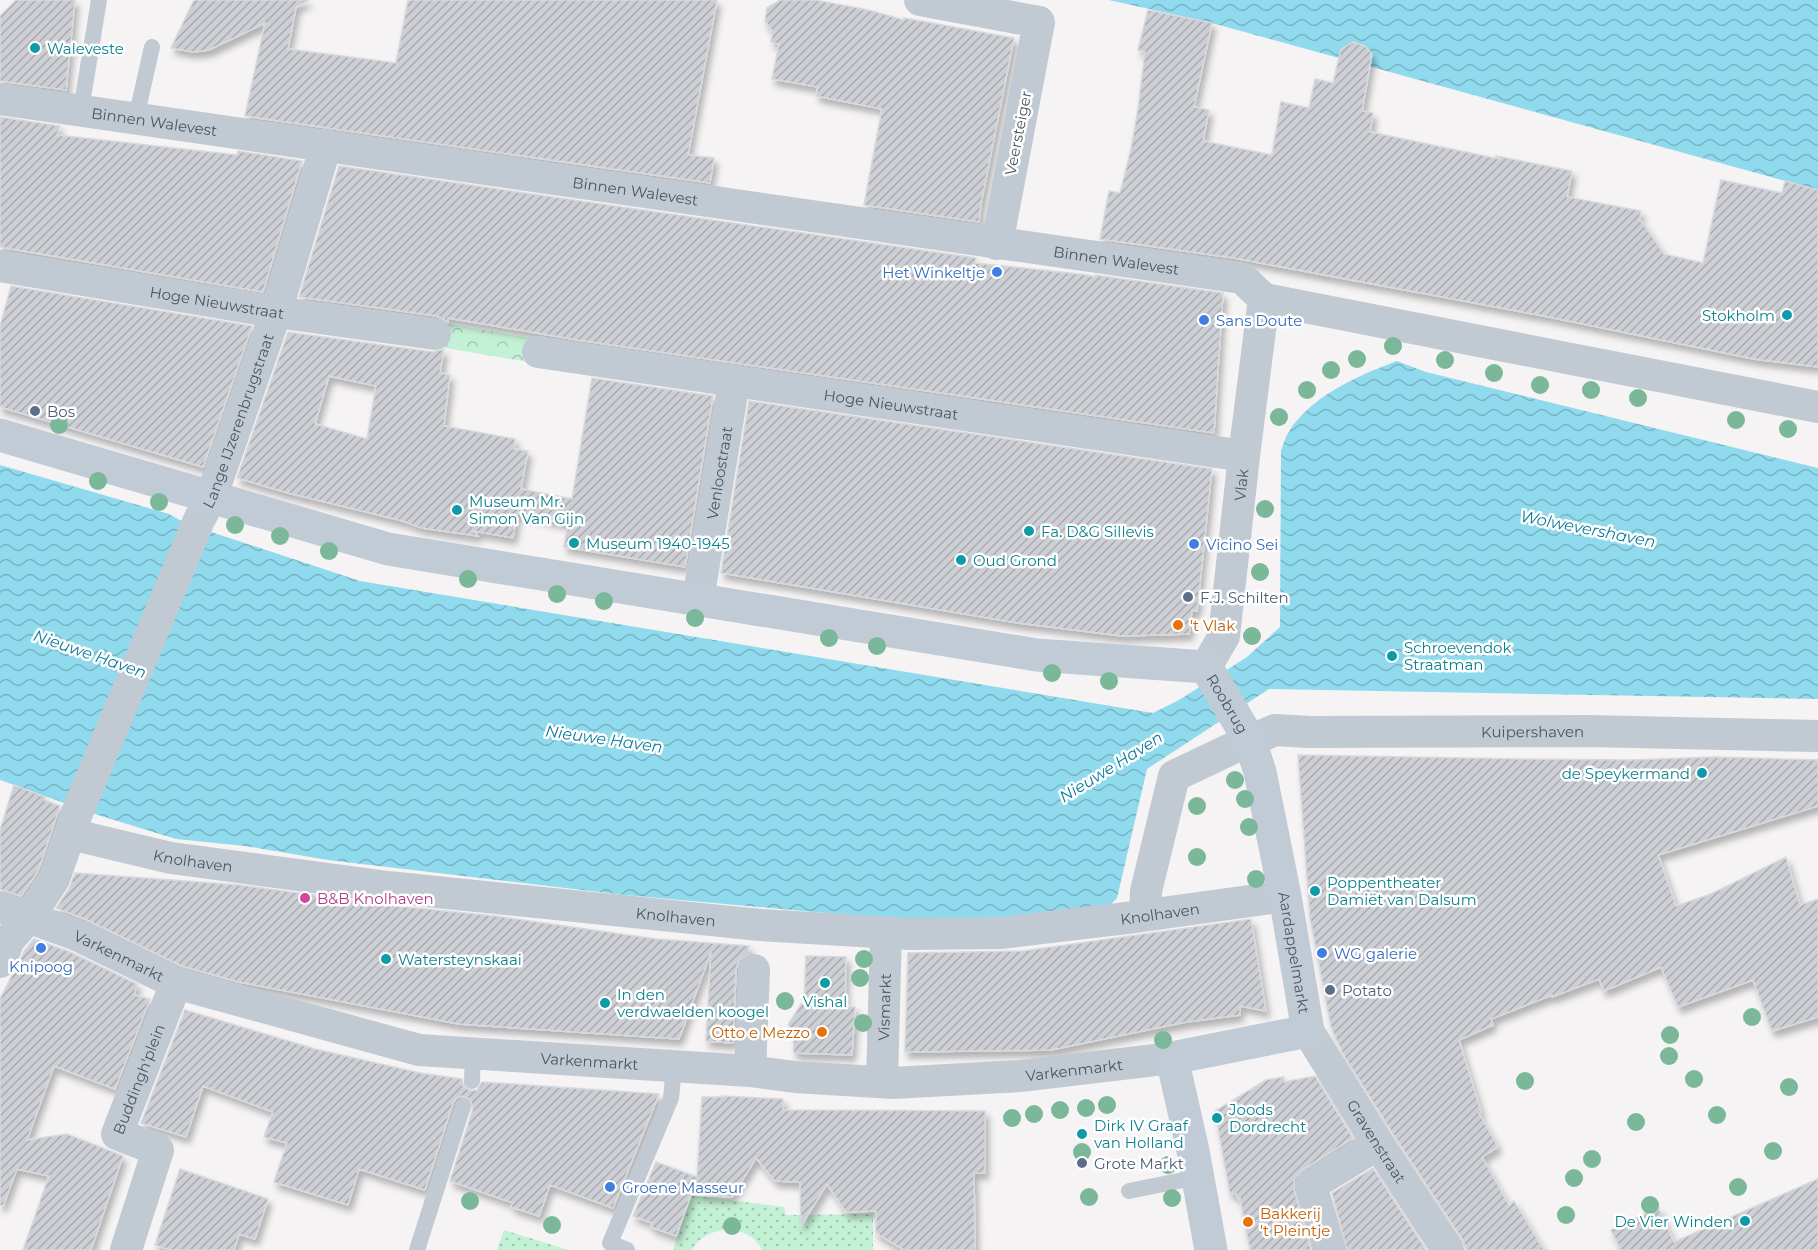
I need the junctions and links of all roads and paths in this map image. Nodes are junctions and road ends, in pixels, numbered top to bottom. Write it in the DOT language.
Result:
graph roads {
  1 [pos="99,0"];
  2 [pos="920,0"];
  3 [pos="152,47"];
  4 [pos="0,99"];
  5 [pos="81,110"];
  6 [pos="136,118"];
  7 [pos="326,145"];
  8 [pos="997,244"];
  9 [pos="0,266"];
  10 [pos="1264,298"];
  11 [pos="276,312"];
  12 [pos="435,334"];
  13 [pos="538,352"];
  14 [pos="734,382"];
  15 [pos="1818,407"];
  16 [pos="0,435"];
  17 [pos="1244,456"];
  18 [pos="205,509"];
  19 [pos="698,600"];
  20 [pos="1208,671"];
  21 [pos="1240,735"];
  22 [pos="1818,736"];
  23 [pos="74,821"];
  24 [pos="1285,896"];
  25 [pos="0,908"];
  26 [pos="1145,915"];
  27 [pos="29,917"];
  28 [pos="886,932"];
  29 [pos="0,962"];
  30 [pos="754,970"];
  31 [pos="176,983"];
  32 [pos="1308,1031"];
  33 [pos="1172,1058"];
  34 [pos="674,1068"];
  35 [pos="750,1071"];
  36 [pos="882,1083"];
  37 [pos="463,1106"];
  38 [pos="1378,1144"];
  39 [pos="1198,1177"];
  40 [pos="1129,1191"];
  41 [pos="1445,1233"];
  42 [pos="126,1250"];
  43 [pos="417,1250"];
  44 [pos="627,1250"];
  45 [pos="1210,1250"];
  46 [pos="1330,1250"];
  1 -- 5 [label="lane"];
  2 -- 8 [label="street, Veersteiger"];
  3 -- 6 [label="lane"];
  4 -- 5 [label="street, Binnen Walevest"];
  5 -- 6 [label="street, Binnen Walevest"];
  6 -- 7 [label="street, Binnen Walevest"];
  7 -- 8 [label="street, Binnen Walevest"];
  7 -- 11 [label="street, Lange IJzerenbrugstraat"];
  8 -- 10 [label="street, Binnen Walevest"];
  9 -- 11 [label="street, Hoge Nieuwstraat"];
  10 -- 15 [label="street"];
  10 -- 17 [label="street, Vlak"];
  11 -- 12 [label="street, Hoge Nieuwstraat"];
  11 -- 18 [label="street, Lange IJzerenbrugstraat"];
  13 -- 14 [label="street, Hoge Nieuwstraat"];
  14 -- 17 [label="street, Hoge Nieuwstraat"];
  14 -- 19 [label="street, Venloostraat"];
  16 -- 18 [label="street"];
  17 -- 20 [label="street, Vlak"];
  18 -- 19 [label="street"];
  18 -- 23 [label="street, Lange IJzerenbrugstraat"];
  19 -- 20 [label="street"];
  20 -- 21 [label="street, Roobrug"];
  21 -- 22 [label="street, Kuipershaven"];
  21 -- 24 [label="street, Aardappelmarkt"];
  21 -- 26 [label="street"];
  23 -- 27 [label="street, Lange IJzerenbrugstraat"];
  23 -- 28 [label="street, Knolhaven"];
  24 -- 26 [label="street, Knolhaven"];
  24 -- 32 [label="street, Aardappelmarkt"];
  25 -- 27 [label="street, Varkenmarkt"];
  26 -- 28 [label="street, Knolhaven"];
  27 -- 29 [label="street, Lange IJzerenbrugstraat"];
  27 -- 31 [label="street, Varkenmarkt"];
  28 -- 36 [label="street, Vismarkt"];
  30 -- 35 [label="street"];
  31 -- 34 [label="street, Varkenmarkt"];
  31 -- 42 [label="street, Buddingh'plein"];
  32 -- 33 [label="street, Aardappelmarkt"];
  32 -- 38 [label="street, Gravenstraat"];
  33 -- 36 [label="street, Varkenmarkt"];
  33 -- 39 [label="street"];
  34 -- 35 [label="street, Varkenmarkt"];
  34 -- 44 [label="lane"];
  35 -- 36 [label="street, Varkenmarkt"];
  37 -- 43 [label="lane"];
  38 -- 41 [label="street, Gravenstraat"];
  38 -- 46 [label="street"];
  39 -- 40 [label="lane"];
  39 -- 45 [label="street"];
}
